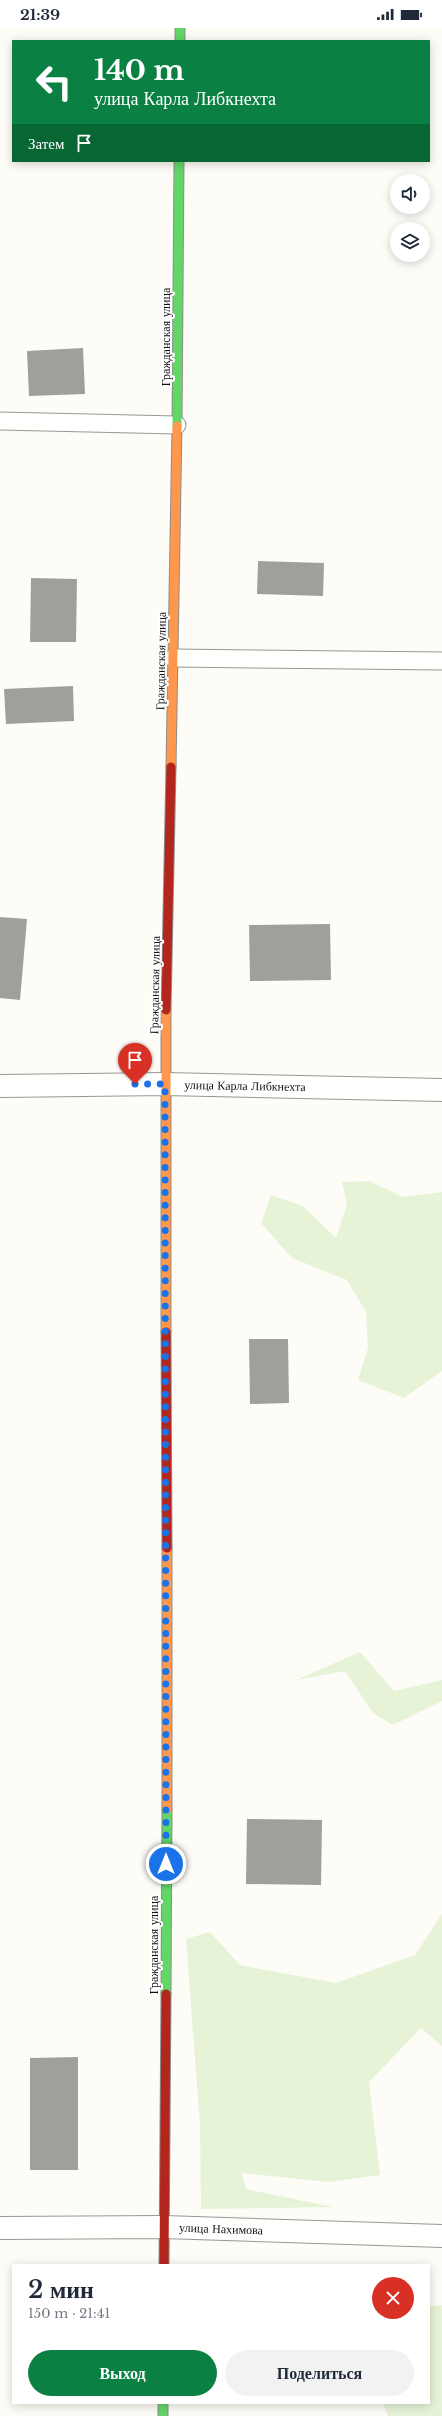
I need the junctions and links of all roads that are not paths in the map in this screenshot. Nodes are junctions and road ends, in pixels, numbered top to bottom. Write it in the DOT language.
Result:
graph roads {
  1 [pos="180,28"];
  2 [pos="180,40"];
  3 [pos="179,162"];
  4 [pos="0,421"];
  5 [pos="177,425"];
  6 [pos="173,658"];
  7 [pos="442,661"];
  8 [pos="165,1084"];
  9 [pos="0,1086"];
  10 [pos="442,1090"];
  11 [pos="164,2227"];
  12 [pos="0,2228"];
  13 [pos="442,2236"];
  14 [pos="164,2264"];
  15 [pos="163,2404"];
  16 [pos="163,2416"];
  1 -- 2 [label="street"];
  3 -- 5 [label="street, Гражданская улица"];
  4 -- 5 [label="lane"];
  5 -- 6 [label="street, Гражданская улица"];
  6 -- 7 [label="lane"];
  6 -- 8 [label="street, Гражданская улица"];
  8 -- 9 [label="street, улица Карла Либкнехта"];
  8 -- 10 [label="street, улица Карла Либкнехта"];
  8 -- 11 [label="street, Гражданская улица"];
  11 -- 12 [label="street, улица Нахимова"];
  11 -- 13 [label="street, улица Нахимова"];
  11 -- 14 [label="street, Гражданская улица"];
  15 -- 16 [label="street"];
}
